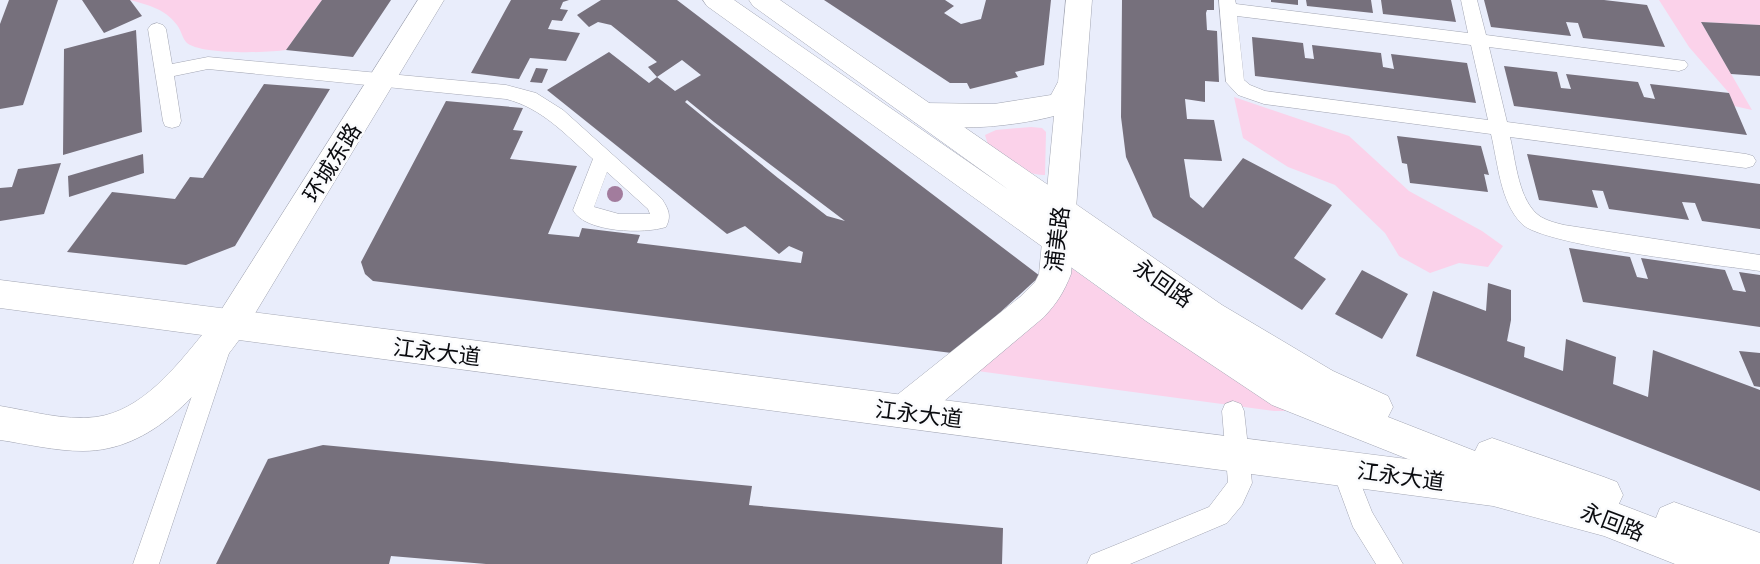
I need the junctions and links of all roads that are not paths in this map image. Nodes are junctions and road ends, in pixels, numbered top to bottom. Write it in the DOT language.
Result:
graph roads {
  1 [pos="431,0"];
  2 [pos="716,0"];
  3 [pos="762,0"];
  4 [pos="1079,0"];
  5 [pos="1469,0"];
  6 [pos="1227,4"];
  7 [pos="157,29"];
  8 [pos="1479,40"];
  9 [pos="1679,65"];
  10 [pos="164,72"];
  11 [pos="381,80"];
  12 [pos="1072,82"];
  13 [pos="924,114"];
  14 [pos="172,121"];
  15 [pos="1500,129"];
  16 [pos="603,158"];
  17 [pos="1746,161"];
  18 [pos="1059,225"];
  19 [pos="1760,263"];
  20 [pos="0,294"];
  21 [pos="230,325"];
  22 [pos="905,411"];
  23 [pos="1233,411"];
  24 [pos="0,423"];
  25 [pos="1237,453"];
  26 [pos="1344,467"];
  27 [pos="1503,478"];
  28 [pos="1604,506"];
  29 [pos="1748,558"];
  30 [pos="146,564"];
  31 [pos="1100,564"];
  32 [pos="1390,564"];
  1 -- 11 [label="main road, 环城东路"];
  2 -- 18 [label="main road, 永回路"];
  3 -- 13 [label="main road, 永回路"];
  4 -- 12 [label="main road, 浦美路"];
  5 -- 8 [label="lane"];
  6 -- 8 [label="lane"];
  6 -- 15 [label="lane"];
  7 -- 10 [label="lane"];
  8 -- 9 [label="lane"];
  8 -- 15 [label="lane"];
  10 -- 11 [label="lane"];
  10 -- 14 [label="lane"];
  11 -- 16 [label="lane"];
  11 -- 21 [label="main road, 环城东路"];
  12 -- 13 [label="main road"];
  12 -- 18 [label="main road, 浦美路"];
  13 -- 18 [label="main road, 永回路"];
  15 -- 17 [label="lane"];
  15 -- 19 [label="lane"];
  18 -- 22 [label="main road, 浦美路"];
  18 -- 27 [label="main road, 永回路"];
  18 -- 28 [label="main road, 永回路"];
  20 -- 21 [label="main road, 江永大道"];
  21 -- 22 [label="main road, 江永大道"];
  21 -- 24 [label="main road"];
  21 -- 30 [label="lane"];
  22 -- 25 [label="main road, 江永大道"];
  23 -- 25 [label="lane"];
  25 -- 26 [label="main road, 江永大道"];
  25 -- 31 [label="lane"];
  26 -- 27 [label="main road, 永回路"];
  26 -- 28 [label="main road, 江永大道"];
  26 -- 32 [label="lane"];
  27 -- 28 [label="main road, 永回路"];
  28 -- 29 [label="main road, 永回路"];
}
